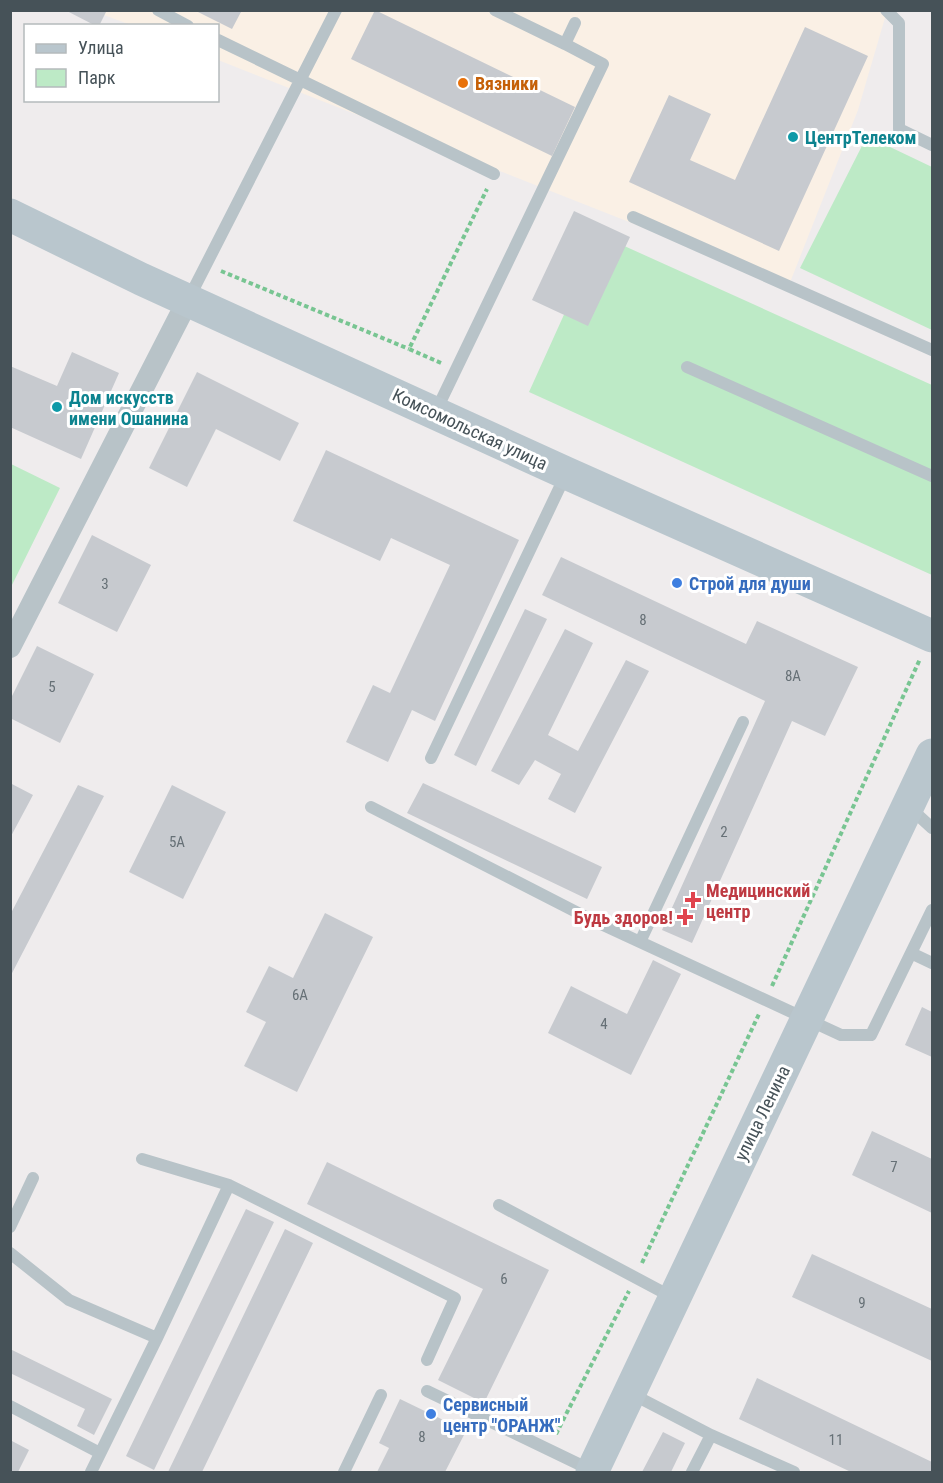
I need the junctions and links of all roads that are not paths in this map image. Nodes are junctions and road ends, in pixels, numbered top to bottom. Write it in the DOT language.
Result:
graph roads {
  1 [pos="158,10"];
  2 [pos="336,10"];
  3 [pos="495,10"];
  4 [pos="886,10"];
  5 [pos="575,23"];
  6 [pos="184,24"];
  7 [pos="219,40"];
  8 [pos="565,44"];
  9 [pos="301,81"];
  10 [pos="933,145"];
  11 [pos="494,174"];
  12 [pos="10,215"];
  13 [pos="633,217"];
  14 [pos="188,300"];
  15 [pos="933,350"];
  16 [pos="687,367"];
  17 [pos="435,412"];
  18 [pos="566,473"];
  19 [pos="933,476"];
  20 [pos="932,635"];
  21 [pos="10,647"];
  22 [pos="743,722"];
  23 [pos="933,754"];
  24 [pos="431,758"];
  25 [pos="908,806"];
  26 [pos="371,807"];
  27 [pos="933,828"];
  28 [pos="933,910"];
  29 [pos="640,942"];
  30 [pos="911,953"];
  31 [pos="933,963"];
  32 [pos="807,1020"];
  33 [pos="142,1159"];
  34 [pos="33,1178"];
  35 [pos="229,1185"];
  36 [pos="499,1205"];
  37 [pos="10,1227"];
  38 [pos="10,1253"];
  39 [pos="674,1298"];
  40 [pos="157,1338"];
  41 [pos="427,1360"];
  42 [pos="427,1391"];
  43 [pos="630,1393"];
  44 [pos="381,1395"];
  45 [pos="10,1406"];
  46 [pos="711,1435"];
  47 [pos="100,1453"];
  48 [pos="93,1472"];
  49 [pos="593,1472"];
  50 [pos="344,1473"];
  51 [pos="692,1473"];
  52 [pos="794,1473"];
  1 -- 6 [label="lane"];
  2 -- 9 [label="lane"];
  3 -- 8 [label="lane"];
  4 -- 10 [label="lane"];
  5 -- 8 [label="lane"];
  7 -- 9 [label="lane"];
  8 -- 17 [label="lane"];
  9 -- 11 [label="lane"];
  9 -- 14 [label="lane"];
  12 -- 14 [label="street, Комсомольская улица"];
  13 -- 15 [label="lane"];
  14 -- 17 [label="street, Комсомольская улица"];
  14 -- 21 [label="street"];
  16 -- 19 [label="lane"];
  17 -- 18 [label="street, Комсомольская улица"];
  18 -- 20 [label="street, Комсомольская улица"];
  18 -- 24 [label="lane"];
  22 -- 29 [label="lane"];
  23 -- 25 [label="street, улица Ленина"];
  25 -- 27 [label="lane"];
  25 -- 32 [label="street, улица Ленина"];
  26 -- 29 [label="lane"];
  28 -- 30 [label="lane"];
  29 -- 32 [label="lane"];
  30 -- 31 [label="lane"];
  30 -- 32 [label="lane"];
  32 -- 39 [label="street, улица Ленина"];
  33 -- 35 [label="lane"];
  34 -- 37 [label="lane"];
  35 -- 40 [label="lane"];
  35 -- 41 [label="lane"];
  36 -- 39 [label="lane"];
  38 -- 40 [label="lane"];
  39 -- 43 [label="street, улица Ленина"];
  40 -- 47 [label="lane"];
  42 -- 49 [label="lane"];
  43 -- 46 [label="lane"];
  43 -- 49 [label="street, улица Ленина"];
  44 -- 50 [label="lane"];
  45 -- 47 [label="lane"];
  46 -- 51 [label="lane"];
  46 -- 52 [label="lane"];
  47 -- 48 [label="lane"];
}
